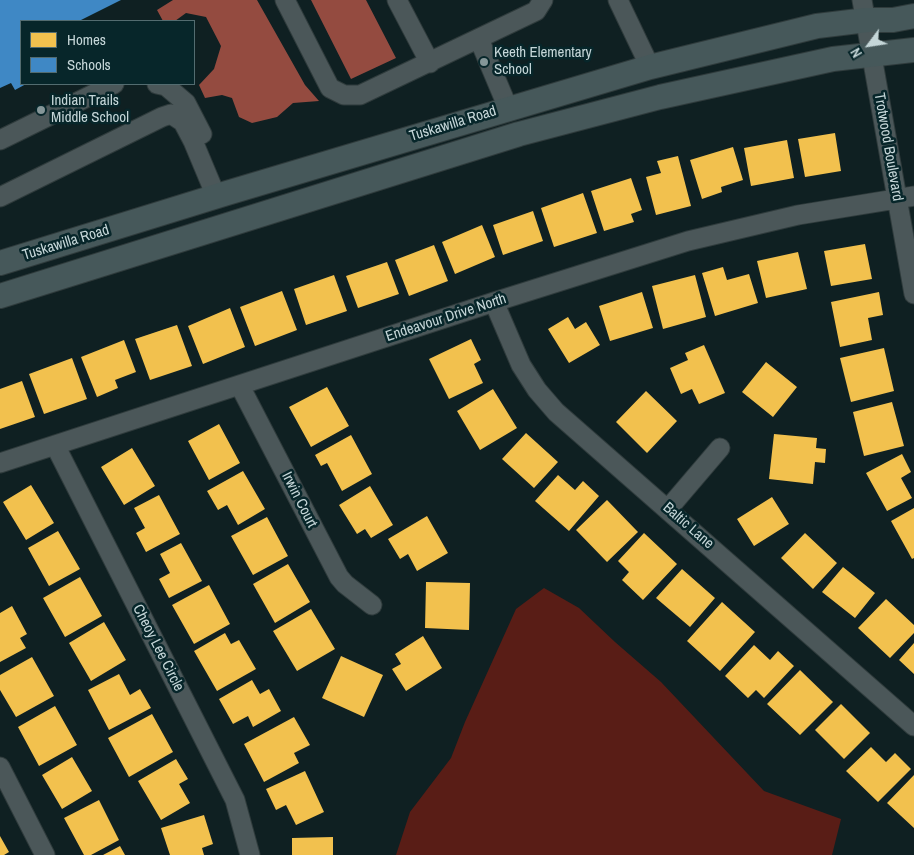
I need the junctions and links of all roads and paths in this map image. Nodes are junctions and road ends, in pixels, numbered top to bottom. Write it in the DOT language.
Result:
graph roads {
  1 [pos="285,0"];
  2 [pos="397,0"];
  3 [pos="543,0"];
  4 [pos="618,0"];
  5 [pos="865,10"];
  6 [pos="914,16"];
  7 [pos="479,39"];
  8 [pos="914,50"];
  9 [pos="872,55"];
  10 [pos="430,62"];
  11 [pos="650,67"];
  12 [pos="112,85"];
  13 [pos="162,85"];
  14 [pos="660,97"];
  15 [pos="508,108"];
  16 [pos="519,134"];
  17 [pos="0,140"];
  18 [pos="221,194"];
  19 [pos="0,196"];
  20 [pos="906,197"];
  21 [pos="0,263"];
  22 [pos="914,294"];
  23 [pos="0,296"];
  24 [pos="494,302"];
  25 [pos="240,386"];
  26 [pos="55,445"];
  27 [pos="720,448"];
  28 [pos="0,463"];
  29 [pos="668,509"];
  30 [pos="372,605"];
  31 [pos="914,726"];
  32 [pos="0,766"];
  33 [pos="45,855"];
  34 [pos="250,855"];
  1 -- 10 [label="street"];
  2 -- 10 [label="street"];
  3 -- 7 [label="street"];
  4 -- 11 [label="street"];
  5 -- 6 [label="main road, Tuskawilla Road"];
  5 -- 9 [label="street, Trotwood Boulevard"];
  5 -- 11 [label="main road, Tuskawilla Road"];
  7 -- 10 [label="street"];
  7 -- 15 [label="street"];
  8 -- 9 [label="main road, Tuskawilla Road"];
  9 -- 14 [label="main road, Tuskawilla Road"];
  9 -- 20 [label="street, Trotwood Boulevard"];
  11 -- 14 [label="main road"];
  11 -- 15 [label="main road, Tuskawilla Road"];
  12 -- 17 [label="street"];
  13 -- 18 [label="street"];
  14 -- 16 [label="main road, Tuskawilla Road"];
  15 -- 16 [label="main road"];
  15 -- 18 [label="main road, Tuskawilla Road"];
  16 -- 23 [label="main road, Tuskawilla Road"];
  18 -- 19 [label="street"];
  18 -- 21 [label="main road, Tuskawilla Road"];
  20 -- 22 [label="street, Trotwood Boulevard"];
  20 -- 24 [label="street, Endeavour Drive North"];
  24 -- 25 [label="street, Endeavour Drive North"];
  24 -- 29 [label="street, Baltic Lane"];
  25 -- 26 [label="street, Endeavour Drive North"];
  25 -- 30 [label="street, Irwin Court"];
  26 -- 28 [label="street, Endeavour Drive North"];
  26 -- 34 [label="street, Cheoy Lee Circle"];
  27 -- 29 [label="street"];
  29 -- 31 [label="street, Baltic Lane"];
  32 -- 33 [label="street"];
}
